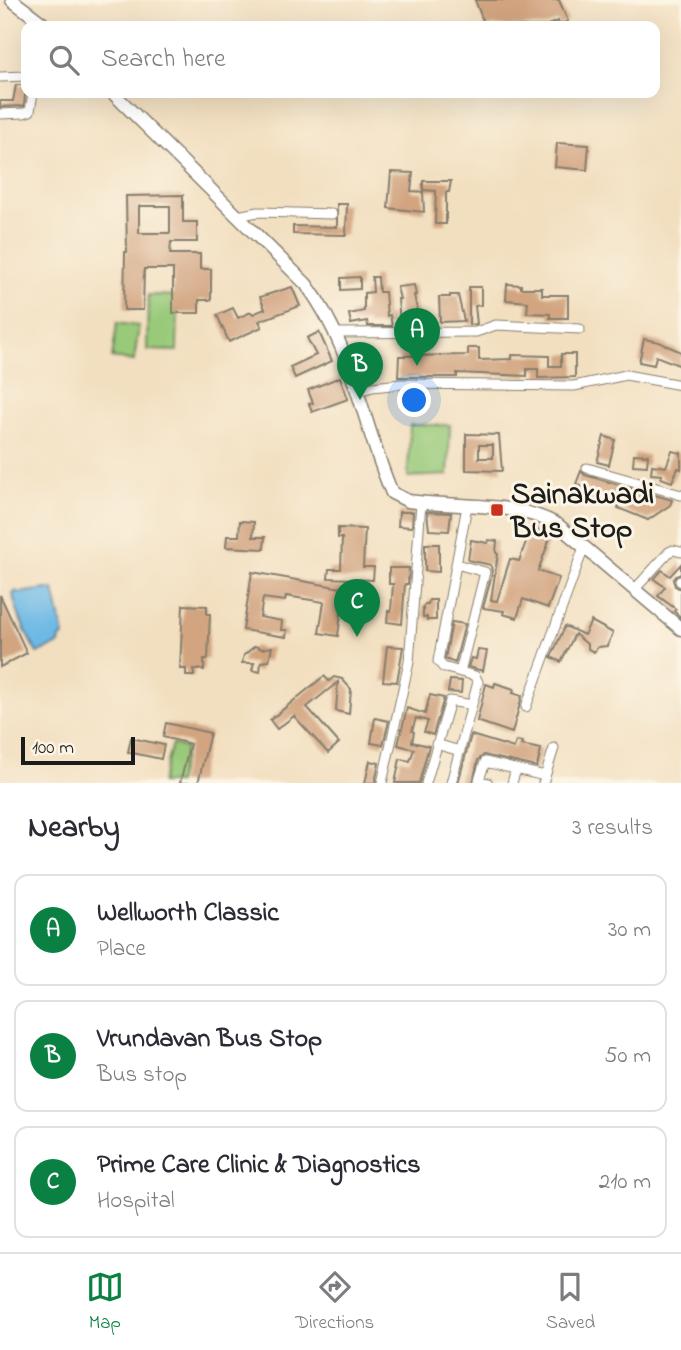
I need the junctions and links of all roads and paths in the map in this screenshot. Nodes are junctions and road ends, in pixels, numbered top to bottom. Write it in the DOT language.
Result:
graph roads {
  1 [pos="12,0"];
  2 [pos="39,21"];
  3 [pos="21,76"];
  4 [pos="0,77"];
  5 [pos="32,98"];
  6 [pos="118,98"];
  7 [pos="0,114"];
  8 [pos="332,214"];
  9 [pos="237,216"];
  10 [pos="580,329"];
  11 [pos="336,333"];
  12 [pos="681,385"];
  13 [pos="359,391"];
  14 [pos="587,468"];
  15 [pos="681,495"];
  16 [pos="421,503"];
  17 [pos="467,506"];
  18 [pos="584,547"];
  19 [pos="681,552"];
  20 [pos="456,564"];
  21 [pos="635,589"];
  22 [pos="681,629"];
  23 [pos="460,672"];
  24 [pos="472,705"];
  25 [pos="526,707"];
  26 [pos="436,744"];
  27 [pos="554,748"];
  28 [pos="460,751"];
  29 [pos="516,769"];
  30 [pos="544,779"];
  31 [pos="382,783"];
  32 [pos="426,783"];
  33 [pos="452,783"];
  34 [pos="488,783"];
  35 [pos="512,783"];
  1 -- 2 [label="street"];
  3 -- 4 [label="street"];
  5 -- 7 [label="street"];
  6 -- 9 [label="street"];
  8 -- 9 [label="street"];
  9 -- 11 [label="street"];
  10 -- 11 [label="street"];
  11 -- 13 [label="street"];
  12 -- 13 [label="street"];
  13 -- 16 [label="street"];
  14 -- 15 [label="street"];
  16 -- 17 [label="street"];
  16 -- 31 [label="street"];
  17 -- 18 [label="street"];
  17 -- 20 [label="street"];
  18 -- 21 [label="street"];
  18 -- 25 [label="street"];
  19 -- 21 [label="street"];
  20 -- 23 [label="street"];
  20 -- 23 [label="street"];
  21 -- 22 [label="street"];
  23 -- 24 [label="street"];
  24 -- 26 [label="street"];
  24 -- 28 [label="street"];
  26 -- 28 [label="street"];
  26 -- 32 [label="street"];
  27 -- 30 [label="street"];
  28 -- 33 [label="street"];
  29 -- 30 [label="street"];
  29 -- 34 [label="street"];
  29 -- 35 [label="street"];
}
